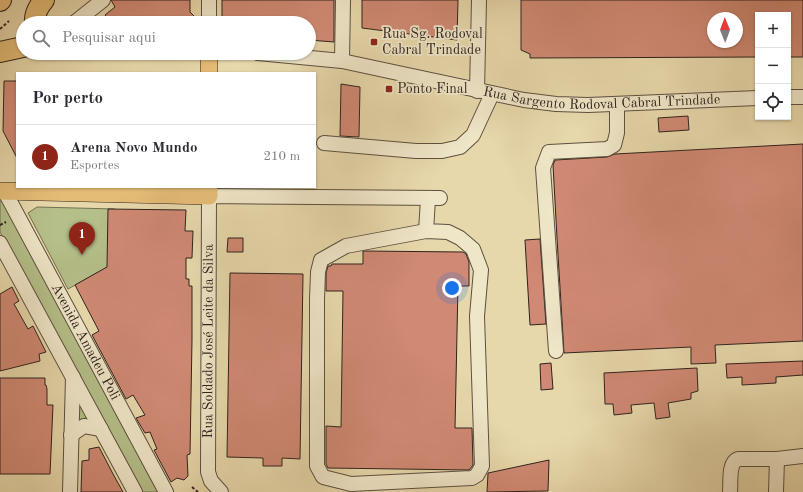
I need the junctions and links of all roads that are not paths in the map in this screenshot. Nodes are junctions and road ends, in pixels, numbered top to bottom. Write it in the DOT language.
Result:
graph roads {
  1 [pos="44,0"];
  2 [pos="103,0"];
  3 [pos="209,0"];
  4 [pos="343,0"];
  5 [pos="479,0"];
  6 [pos="35,16"];
  7 [pos="83,16"];
  8 [pos="209,16"];
  9 [pos="16,48"];
  10 [pos="0,52"];
  11 [pos="316,59"];
  12 [pos="209,60"];
  13 [pos="342,61"];
  14 [pos="209,72"];
  15 [pos="477,91"];
  16 [pos="492,94"];
  17 [pos="791,97"];
  18 [pos="803,97"];
  19 [pos="755,98"];
  20 [pos="617,104"];
  21 [pos="324,143"];
  22 [pos="2,189"];
  23 [pos="209,192"];
  24 [pos="426,231"];
  25 [pos="0,243"];
  26 [pos="556,351"];
  27 [pos="73,375"];
  28 [pos="101,429"];
  29 [pos="71,435"];
  30 [pos="803,456"];
  31 [pos="777,459"];
  32 [pos="70,492"];
  33 [pos="135,492"];
  34 [pos="166,492"];
  35 [pos="221,492"];
  36 [pos="730,492"];
  37 [pos="776,492"];
  1 -- 6 [label="highway"];
  2 -- 7 [label="street"];
  3 -- 8 [label="street"];
  4 -- 13 [label="street"];
  5 -- 15 [label="street"];
  9 -- 10 [label="highway"];
  11 -- 13 [label="street, Rua Sargento Rodoval Cabral Trindade"];
  12 -- 14 [label="main road"];
  13 -- 15 [label="street, Rua Sargento Rodoval Cabral Trindade"];
  15 -- 16 [label="street, Rua Sargento Rodoval Cabral Trindade"];
  16 -- 20 [label="street, Rua Sargento Rodoval Cabral Trindade"];
  16 -- 21 [label="street"];
  17 -- 18 [label="street"];
  19 -- 20 [label="street, Rua Sargento Rodoval Cabral Trindade"];
  20 -- 26 [label="street"];
  22 -- 23 [label="main road"];
  22 -- 34 [label="street, Avenida Amadeu Poli"];
  23 -- 24 [label="street"];
  23 -- 35 [label="street, Rua Soldado José Leite da Silva"];
  24 -- 24 [label="street"];
  25 -- 27 [label="street, Avenida Amadeu Poli"];
  27 -- 28 [label="street, Avenida Amadeu Poli"];
  27 -- 29 [label="street"];
  28 -- 29 [label="street"];
  28 -- 33 [label="street, Avenida Amadeu Poli"];
  29 -- 32 [label="street"];
  30 -- 31 [label="street"];
  31 -- 36 [label="street"];
  31 -- 37 [label="street"];
}
